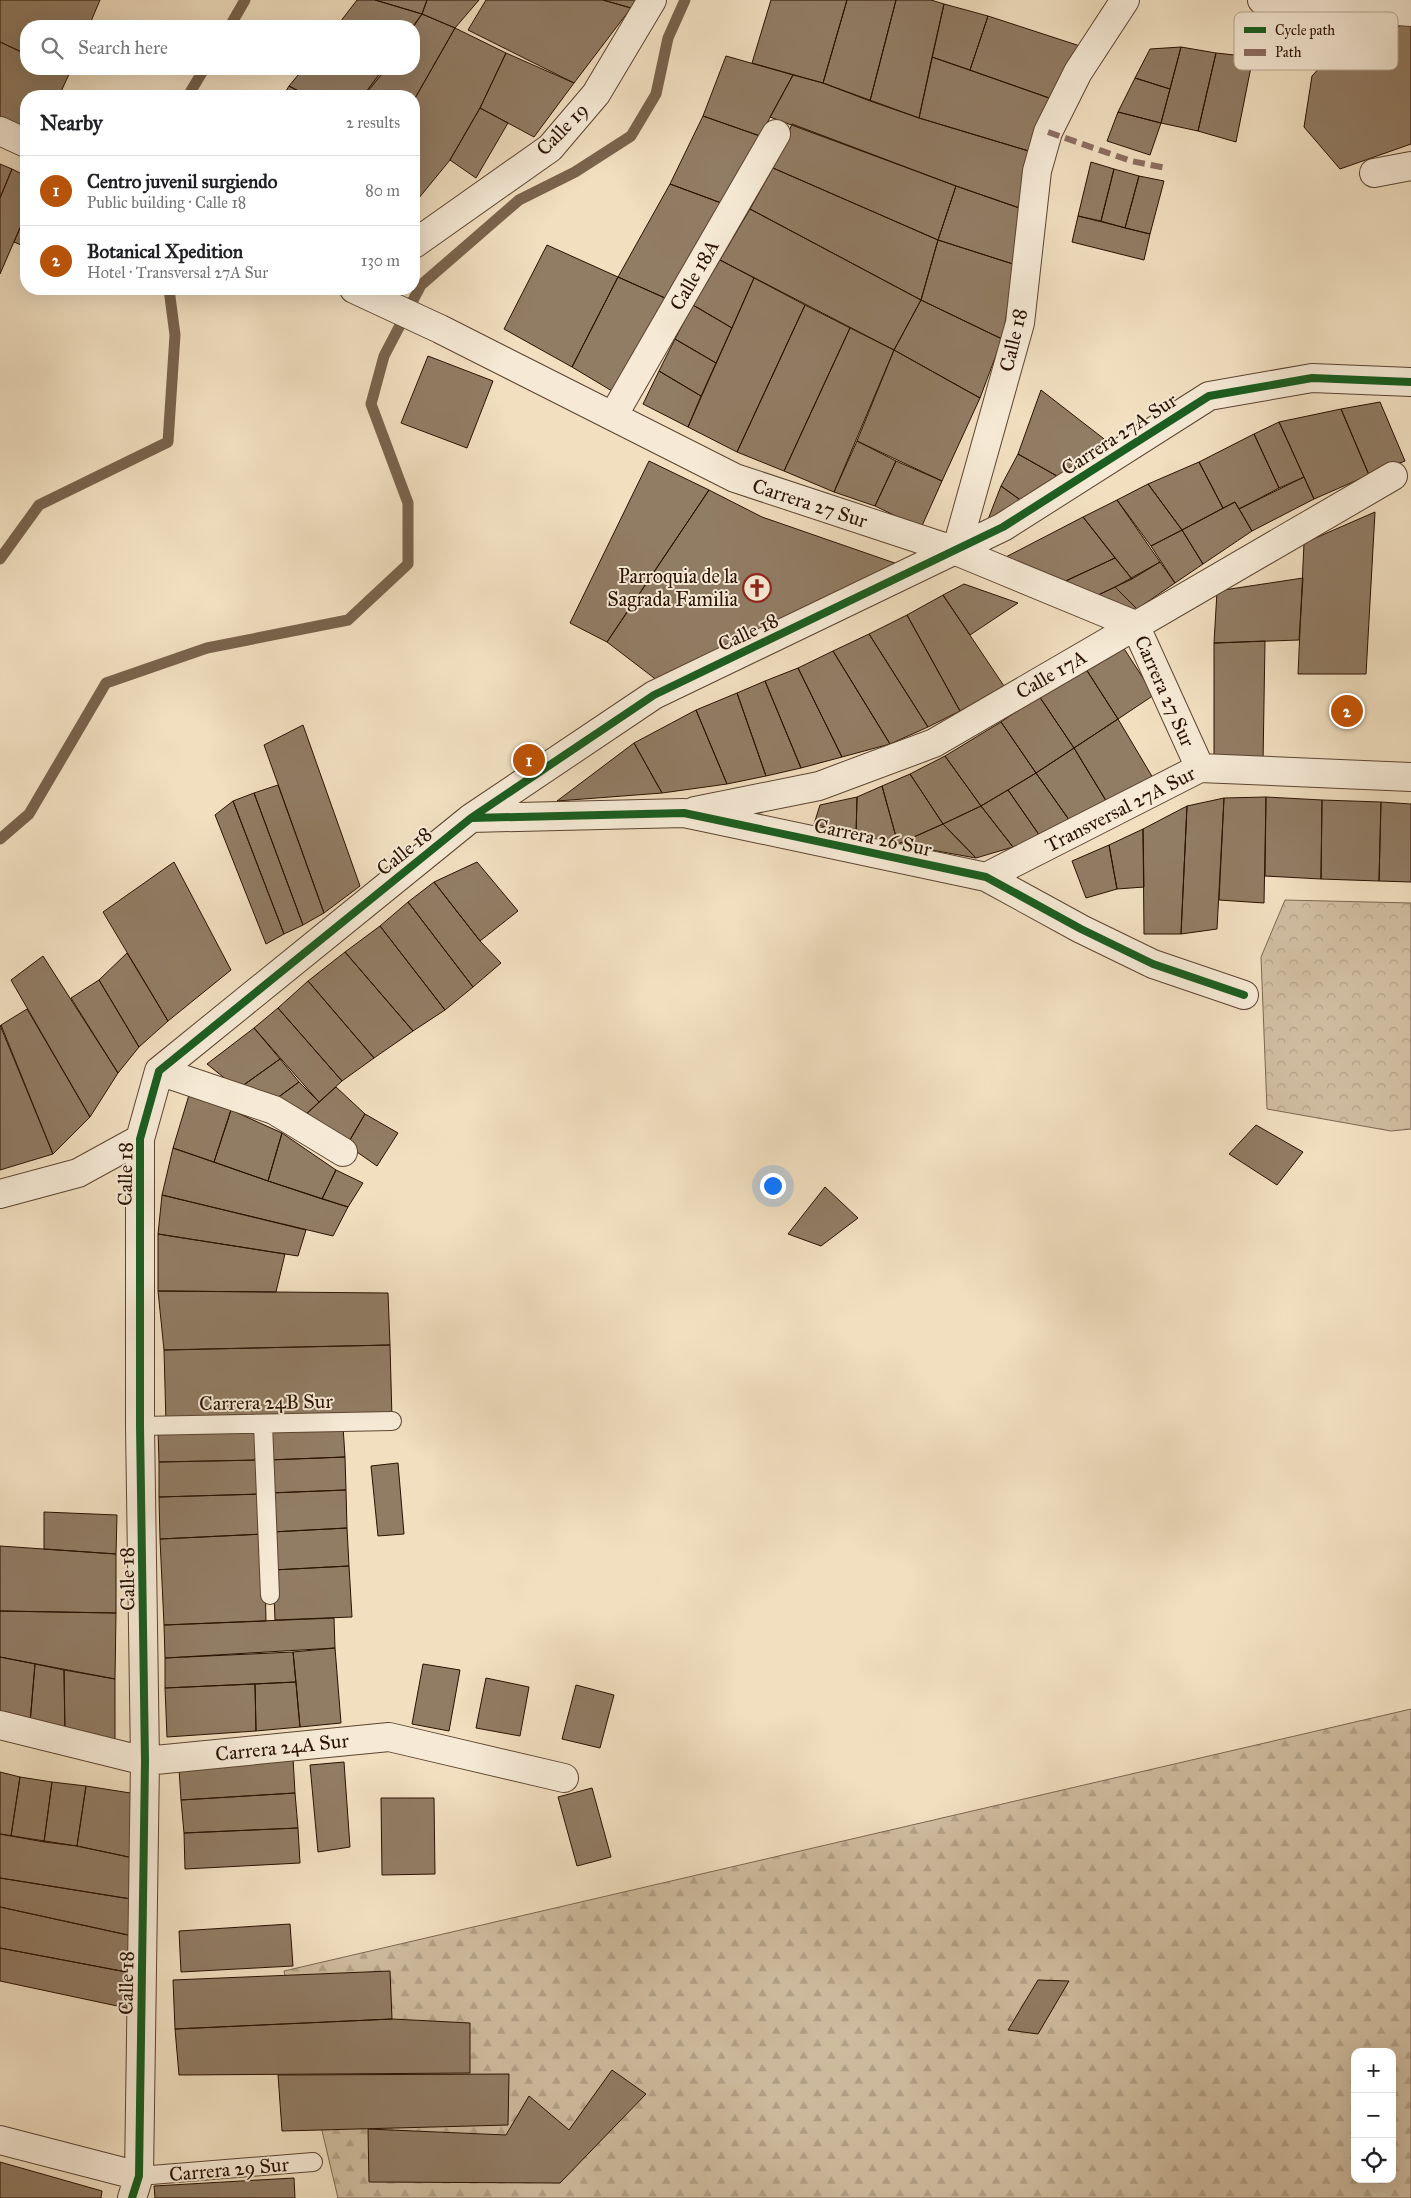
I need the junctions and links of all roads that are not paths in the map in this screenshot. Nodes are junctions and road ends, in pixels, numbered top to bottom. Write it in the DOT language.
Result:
graph roads {
  1 [pos="652,0"];
  2 [pos="1125,0"];
  3 [pos="1262,0"];
  4 [pos="1411,12"];
  5 [pos="0,132"];
  6 [pos="776,134"];
  7 [pos="20,140"];
  8 [pos="1411,166"];
  9 [pos="1374,173"];
  10 [pos="420,240"];
  11 [pos="367,295"];
  12 [pos="1411,382"];
  13 [pos="613,416"];
  14 [pos="1393,476"];
  15 [pos="956,551"];
  16 [pos="1135,625"];
  17 [pos="1200,768"];
  18 [pos="1411,777"];
  19 [pos="684,813"];
  20 [pos="471,818"];
  21 [pos="986,877"];
  22 [pos="1244,995"];
  23 [pos="159,1071"];
  24 [pos="140,1139"];
  25 [pos="343,1152"];
  26 [pos="0,1194"];
  27 [pos="392,1421"];
  28 [pos="262,1424"];
  29 [pos="140,1426"];
  30 [pos="270,1595"];
  31 [pos="0,1725"];
  32 [pos="146,1761"];
  33 [pos="564,1778"];
  34 [pos="0,2140"];
  35 [pos="313,2162"];
  36 [pos="135,2187"];
  1 -- 10 [label="street, Calle 19"];
  2 -- 15 [label="street, Calle 18"];
  3 -- 4 [label="street"];
  5 -- 7 [label="street"];
  6 -- 13 [label="street, Calle 18A"];
  8 -- 9 [label="street"];
  11 -- 13 [label="street, Carrera 27 Sur"];
  12 -- 15 [label="street, Carrera 27A Sur"];
  13 -- 15 [label="street, Carrera 27 Sur"];
  14 -- 16 [label="street, Calle 17A"];
  15 -- 16 [label="street, Carrera 27 Sur"];
  15 -- 20 [label="street, Calle 18"];
  16 -- 17 [label="street, Carrera 27 Sur"];
  16 -- 19 [label="street, Calle 17A"];
  17 -- 18 [label="street, Transversal 27A Sur"];
  17 -- 21 [label="street, Transversal 27A Sur"];
  19 -- 20 [label="street, Carrera 26 Sur"];
  19 -- 21 [label="street, Carrera 26 Sur"];
  20 -- 23 [label="street, Calle 18"];
  21 -- 22 [label="street, Carrera 26 Sur"];
  23 -- 24 [label="street, Calle 18"];
  23 -- 25 [label="street"];
  24 -- 26 [label="street"];
  24 -- 29 [label="street, Calle 18"];
  27 -- 28 [label="lane, Carrera 24B Sur"];
  28 -- 29 [label="lane, Carrera 24B Sur"];
  28 -- 30 [label="lane"];
  29 -- 32 [label="street, Calle 18"];
  31 -- 32 [label="street, Carrera 24A Sur"];
  32 -- 33 [label="street, Carrera 24A Sur"];
  32 -- 36 [label="street, Calle 18"];
  34 -- 36 [label="street, Carrera 29 Sur"];
  35 -- 36 [label="lane, Carrera 29 Sur"];
}
